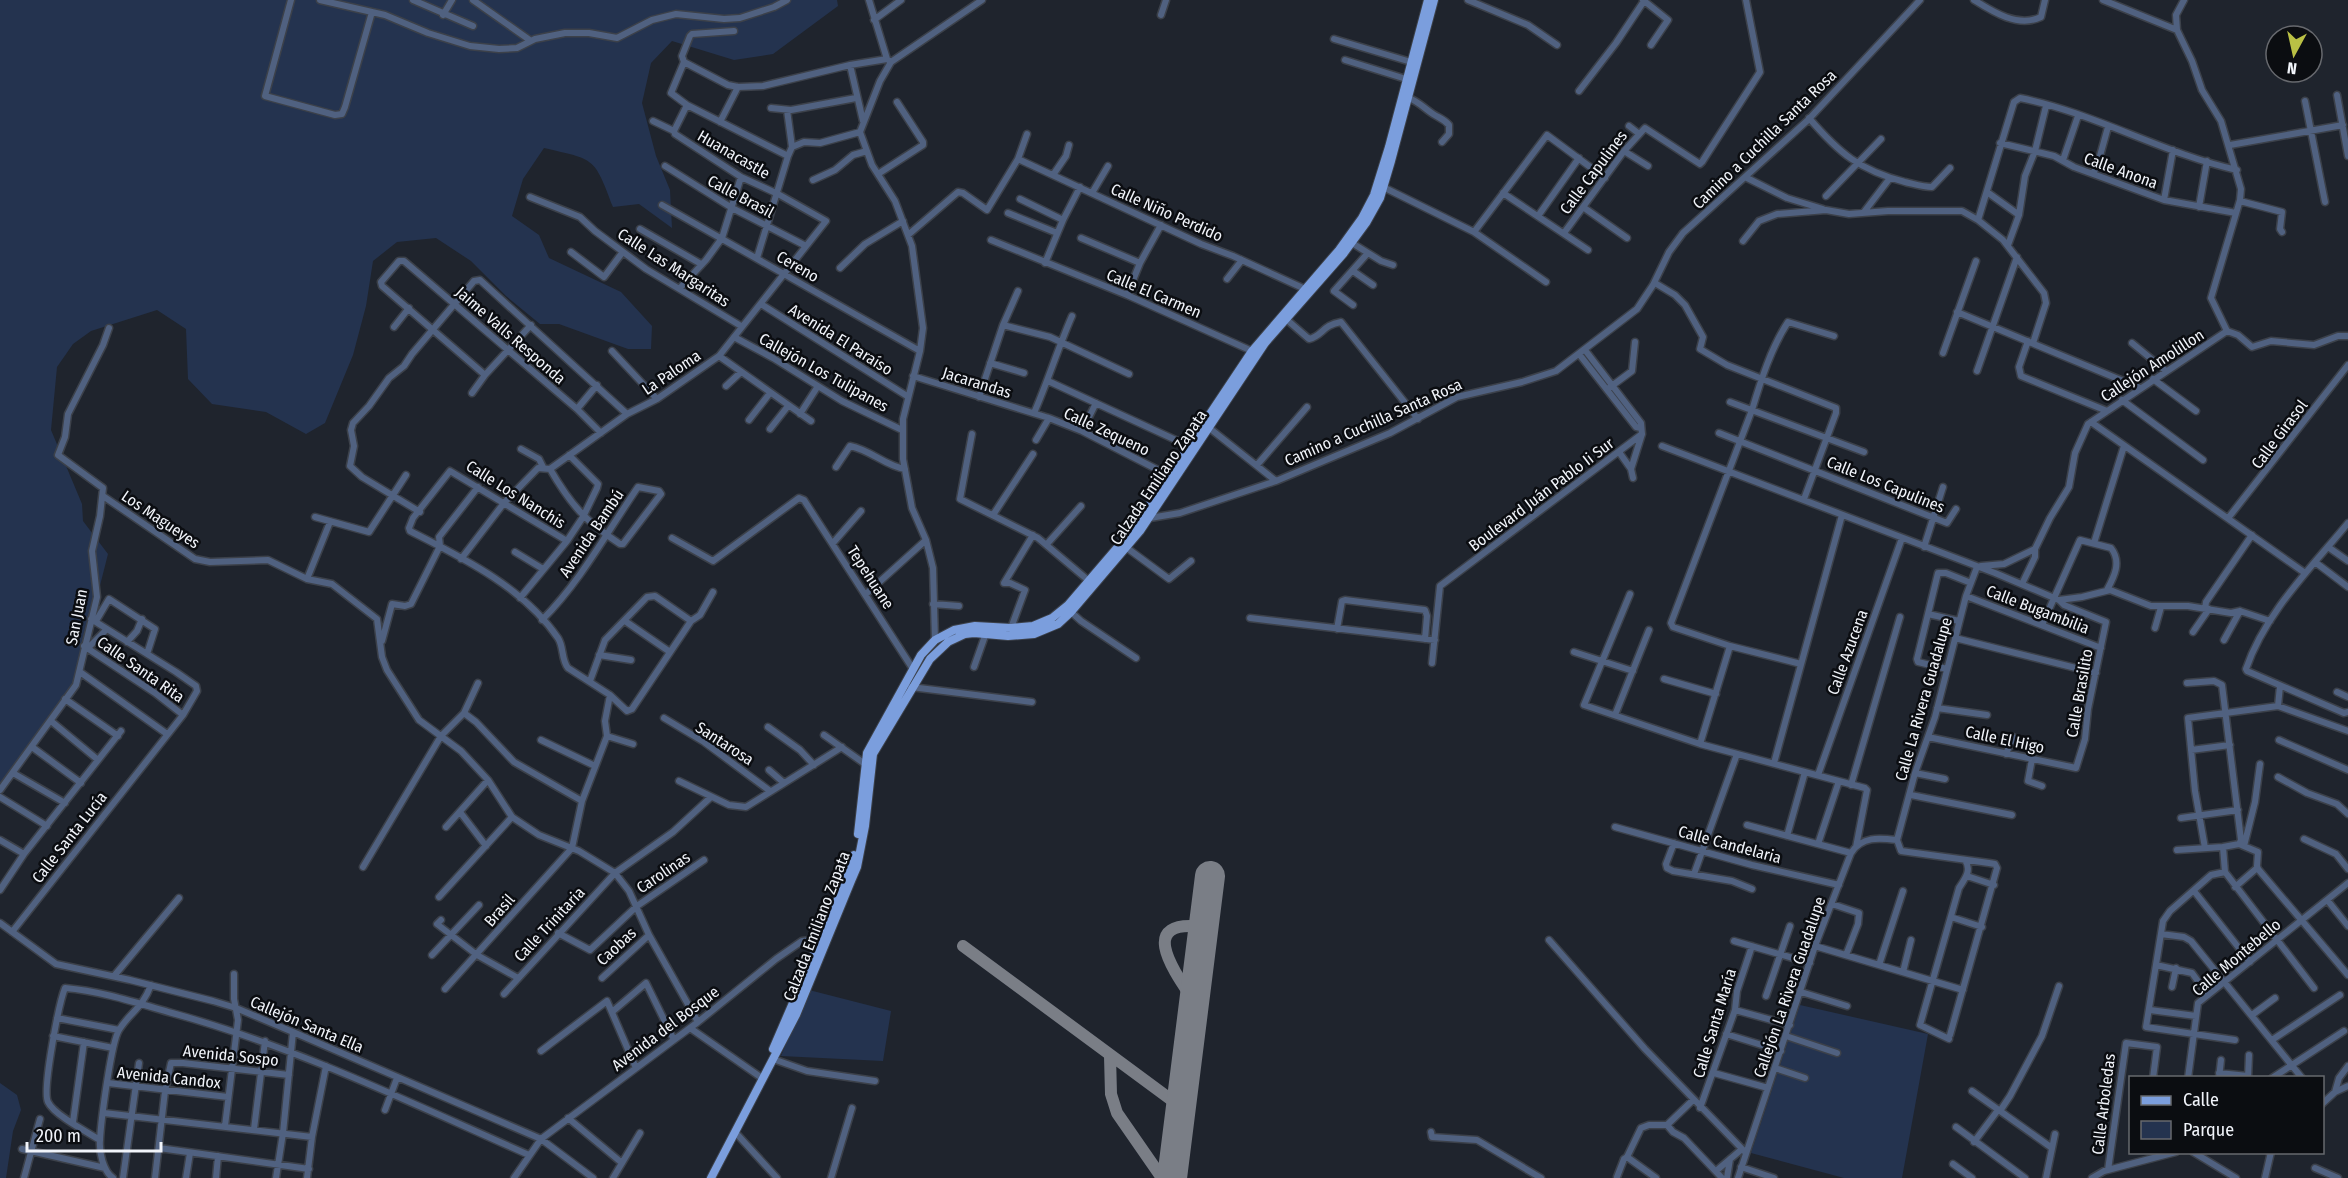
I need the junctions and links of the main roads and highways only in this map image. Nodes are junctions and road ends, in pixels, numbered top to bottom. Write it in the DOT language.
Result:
graph roads {
  1 [pos="1428,0"];
  2 [pos="1434,0"];
  3 [pos="1191,447"];
  4 [pos="944,634"];
  5 [pos="948,642"];
  6 [pos="820,949"];
  7 [pos="738,1121"];
  8 [pos="708,1178"];
  1 -- 3 [label="main road, Calzada Emiliano Zapata"];
  2 -- 3 [label="main road, Calzada Emiliano Zapata"];
  3 -- 4 [label="main road, Calzada Emiliano Zapata"];
  3 -- 5 [label="main road, Calzada Emiliano Zapata"];
  4 -- 5 [label="main road"];
  4 -- 6 [label="main road, Calzada Emiliano Zapata"];
  5 -- 6 [label="main road, Calzada Emiliano Zapata"];
  6 -- 7 [label="main road, Calzada Emiliano Zapata"];
  6 -- 7 [label="main road, Calzada Emiliano Zapata"];
  7 -- 8 [label="main road, Calzada Emiliano Zapata"];
  7 -- 8 [label="main road, Calzada Emiliano Zapata"];
}
